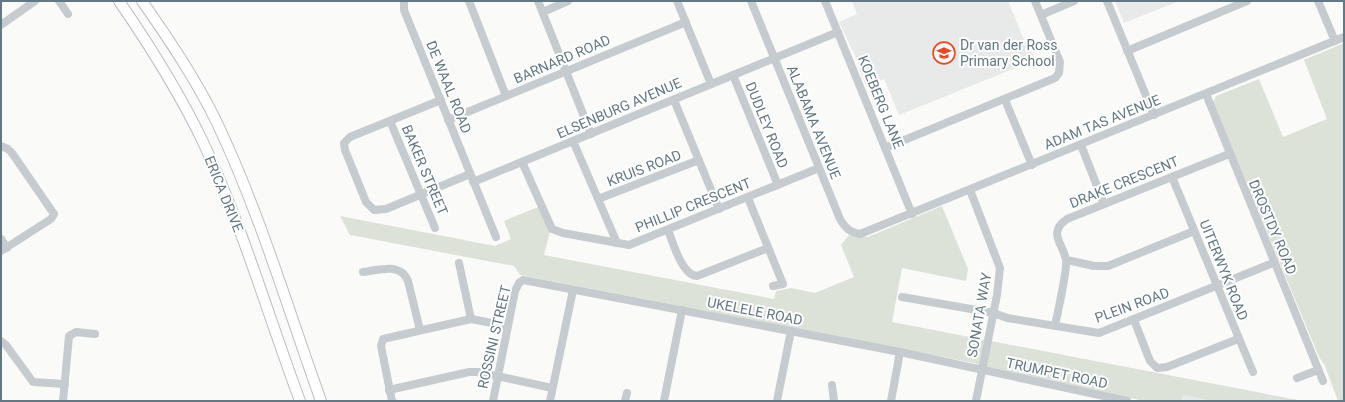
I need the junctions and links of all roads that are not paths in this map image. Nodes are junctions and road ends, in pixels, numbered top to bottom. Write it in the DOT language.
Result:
graph roads {
  1 [pos="35,1"];
  2 [pos="59,1"];
  3 [pos="119,1"];
  4 [pos="142,1"];
  5 [pos="404,1"];
  6 [pos="469,1"];
  7 [pos="538,1"];
  8 [pos="568,1"];
  9 [pos="677,1"];
  10 [pos="751,1"];
  11 [pos="825,1"];
  12 [pos="1035,1"];
  13 [pos="1074,1"];
  14 [pos="1107,1"];
  15 [pos="1247,1"];
  16 [pos="1318,1"];
  17 [pos="543,12"];
  18 [pos="68,14"];
  19 [pos="1040,15"];
  20 [pos="686,22"];
  21 [pos="1,25"];
  22 [pos="838,32"];
  23 [pos="1344,37"];
  24 [pos="1335,41"];
  25 [pos="1127,51"];
  26 [pos="774,58"];
  27 [pos="567,70"];
  28 [pos="733,75"];
  29 [pos="711,84"];
  30 [pos="1206,94"];
  31 [pos="506,96"];
  32 [pos="441,100"];
  33 [pos="674,100"];
  34 [pos="1005,100"];
  35 [pos="1154,115"];
  36 [pos="448,120"];
  37 [pos="390,121"];
  38 [pos="591,134"];
  39 [pos="573,141"];
  40 [pos="1081,145"];
  41 [pos="1,146"];
  42 [pos="886,148"];
  43 [pos="1229,154"];
  44 [pos="699,160"];
  45 [pos="522,162"];
  46 [pos="1032,165"];
  47 [pos="819,168"];
  48 [pos="1172,177"];
  49 [pos="472,178"];
  50 [pos="778,185"];
  51 [pos="970,190"];
  52 [pos="422,194"];
  53 [pos="748,198"];
  54 [pos="598,199"];
  55 [pos="1104,204"];
  56 [pos="720,209"];
  57 [pos="912,214"];
  58 [pos="435,228"];
  59 [pos="668,230"];
  60 [pos="869,231"];
  61 [pos="1194,231"];
  62 [pos="496,237"];
  63 [pos="1,239"];
  64 [pos="616,243"];
  65 [pos="768,248"];
  66 [pos="4,250"];
  67 [pos="1067,260"];
  68 [pos="459,263"];
  69 [pos="1273,263"];
  70 [pos="363,272"];
  71 [pos="522,281"];
  72 [pos="773,286"];
  73 [pos="1216,287"];
  74 [pos="573,290"];
  75 [pos="902,297"];
  76 [pos="682,310"];
  77 [pos="994,313"];
  78 [pos="471,319"];
  79 [pos="1134,320"];
  80 [pos="507,326"];
  81 [pos="1055,326"];
  82 [pos="420,330"];
  83 [pos="791,331"];
  84 [pos="95,334"];
  85 [pos="1238,338"];
  86 [pos="1,341"];
  87 [pos="900,352"];
  88 [pos="982,370"];
  89 [pos="1318,370"];
  90 [pos="1252,372"];
  91 [pos="498,376"];
  92 [pos="1297,378"];
  93 [pos="1323,381"];
  94 [pos="64,384"];
  95 [pos="832,385"];
  96 [pos="552,388"];
  97 [pos="389,390"];
  98 [pos="63,401"];
  99 [pos="300,401"];
  100 [pos="321,401"];
  101 [pos="392,401"];
  102 [pos="493,401"];
  103 [pos="550,401"];
  104 [pos="664,401"];
  105 [pos="777,401"];
  106 [pos="834,401"];
  107 [pos="891,401"];
  108 [pos="976,401"];
  109 [pos="1127,401"];
  1 -- 21 [label="street"];
  2 -- 18 [label="street"];
  3 -- 99 [label="main road, ERICA DRIVE"];
  4 -- 100 [label="main road, ERICA DRIVE"];
  5 -- 32 [label="street, DE WAAL ROAD"];
  6 -- 31 [label="street"];
  7 -- 17 [label="street"];
  8 -- 17 [label="street"];
  9 -- 20 [label="street"];
  10 -- 26 [label="street, ALABAMA AVENUE"];
  11 -- 22 [label="street, KOEBERG LANE"];
  12 -- 19 [label="street"];
  13 -- 19 [label="street"];
  14 -- 25 [label="street"];
  15 -- 25 [label="street"];
  16 -- 24 [label="street"];
  17 -- 27 [label="street"];
  19 -- 34 [label="street"];
  20 -- 27 [label="street, BARNARD ROAD"];
  20 -- 29 [label="street"];
  22 -- 26 [label="street, ELSENBURG AVENUE"];
  22 -- 42 [label="street, KOEBERG LANE"];
  23 -- 24 [label="street, ADAM TAS AVENUE"];
  24 -- 30 [label="street, ADAM TAS AVENUE"];
  25 -- 35 [label="street"];
  26 -- 28 [label="street, ELSENBURG AVENUE"];
  26 -- 47 [label="street, ALABAMA AVENUE"];
  27 -- 31 [label="street, BARNARD ROAD"];
  27 -- 38 [label="street"];
  28 -- 29 [label="street, ELSENBURG AVENUE"];
  28 -- 50 [label="street, DUDLEY ROAD"];
  29 -- 33 [label="street, ELSENBURG AVENUE"];
  30 -- 35 [label="street, ADAM TAS AVENUE"];
  30 -- 43 [label="street, DROSTDY ROAD"];
  31 -- 36 [label="street, BARNARD ROAD"];
  32 -- 36 [label="street, DE WAAL ROAD"];
  32 -- 37 [label="street"];
  33 -- 38 [label="street, ELSENBURG AVENUE"];
  33 -- 44 [label="street"];
  34 -- 42 [label="street"];
  34 -- 46 [label="street"];
  35 -- 40 [label="street, ADAM TAS AVENUE"];
  36 -- 49 [label="street, DE WAAL ROAD"];
  37 -- 52 [label="street, BAKER STREET"];
  37 -- 52 [label="street, ELSENBURG AVENUE"];
  38 -- 39 [label="street, ELSENBURG AVENUE"];
  39 -- 45 [label="street, ELSENBURG AVENUE"];
  39 -- 54 [label="street"];
  40 -- 46 [label="street, ADAM TAS AVENUE"];
  40 -- 55 [label="street"];
  41 -- 66 [label="street"];
  42 -- 57 [label="street, KOEBERG LANE"];
  43 -- 48 [label="street, DRAKE CRESCENT"];
  43 -- 69 [label="street, DROSTDY ROAD"];
  44 -- 54 [label="street, KRUIS ROAD"];
  44 -- 56 [label="street"];
  45 -- 49 [label="street, ELSENBURG AVENUE"];
  45 -- 64 [label="street, PHILLIP CRESCENT"];
  46 -- 51 [label="street, ADAM TAS AVENUE"];
  47 -- 50 [label="street, PHILLIP CRESCENT"];
  47 -- 60 [label="street, ALABAMA AVENUE"];
  48 -- 55 [label="street, DRAKE CRESCENT"];
  48 -- 61 [label="street, UITERWYK ROAD"];
  49 -- 52 [label="street, ELSENBURG AVENUE"];
  49 -- 62 [label="street, DE WAAL ROAD"];
  50 -- 53 [label="street, PHILLIP CRESCENT"];
  51 -- 57 [label="street, ADAM TAS AVENUE"];
  51 -- 77 [label="street, SONATA WAY"];
  52 -- 58 [label="street, BAKER STREET"];
  53 -- 56 [label="street, PHILLIP CRESCENT"];
  53 -- 65 [label="street"];
  54 -- 64 [label="street"];
  55 -- 67 [label="street, DRAKE CRESCENT"];
  56 -- 59 [label="street, PHILLIP CRESCENT"];
  57 -- 60 [label="street, ADAM TAS AVENUE"];
  59 -- 64 [label="street, PHILLIP CRESCENT"];
  59 -- 65 [label="street"];
  61 -- 67 [label="street"];
  61 -- 73 [label="street, UITERWYK ROAD"];
  63 -- 66 [label="street"];
  65 -- 72 [label="street"];
  67 -- 81 [label="street"];
  68 -- 78 [label="street"];
  69 -- 73 [label="street, PLEIN ROAD"];
  69 -- 89 [label="street, DROSTDY ROAD"];
  70 -- 82 [label="street"];
  71 -- 74 [label="street, UKELELE ROAD"];
  71 -- 80 [label="street, ROSSINI STREET"];
  73 -- 79 [label="street, PLEIN ROAD"];
  73 -- 85 [label="street, UITERWYK ROAD"];
  74 -- 76 [label="street, UKELELE ROAD"];
  74 -- 96 [label="street"];
  75 -- 77 [label="street, PLEIN ROAD"];
  76 -- 83 [label="street, UKELELE ROAD"];
  76 -- 104 [label="street"];
  77 -- 81 [label="street, PLEIN ROAD"];
  77 -- 88 [label="street, SONATA WAY"];
  78 -- 80 [label="street"];
  78 -- 82 [label="street"];
  79 -- 81 [label="street, PLEIN ROAD"];
  79 -- 85 [label="street"];
  80 -- 91 [label="street, ROSSINI STREET"];
  82 -- 97 [label="street"];
  83 -- 87 [label="street, UKELELE ROAD"];
  83 -- 105 [label="street"];
  84 -- 94 [label="street"];
  85 -- 90 [label="street, UITERWYK ROAD"];
  86 -- 94 [label="street"];
  87 -- 88 [label="street, UKELELE ROAD"];
  87 -- 107 [label="street"];
  88 -- 108 [label="street, SONATA WAY"];
  88 -- 109 [label="street, TRUMPET ROAD"];
  89 -- 92 [label="street"];
  89 -- 93 [label="street, DROSTDY ROAD"];
  91 -- 96 [label="street"];
  91 -- 97 [label="street"];
  91 -- 102 [label="street, ROSSINI STREET"];
  94 -- 98 [label="street"];
  95 -- 106 [label="street"];
  96 -- 103 [label="street"];
  97 -- 101 [label="street"];
}
